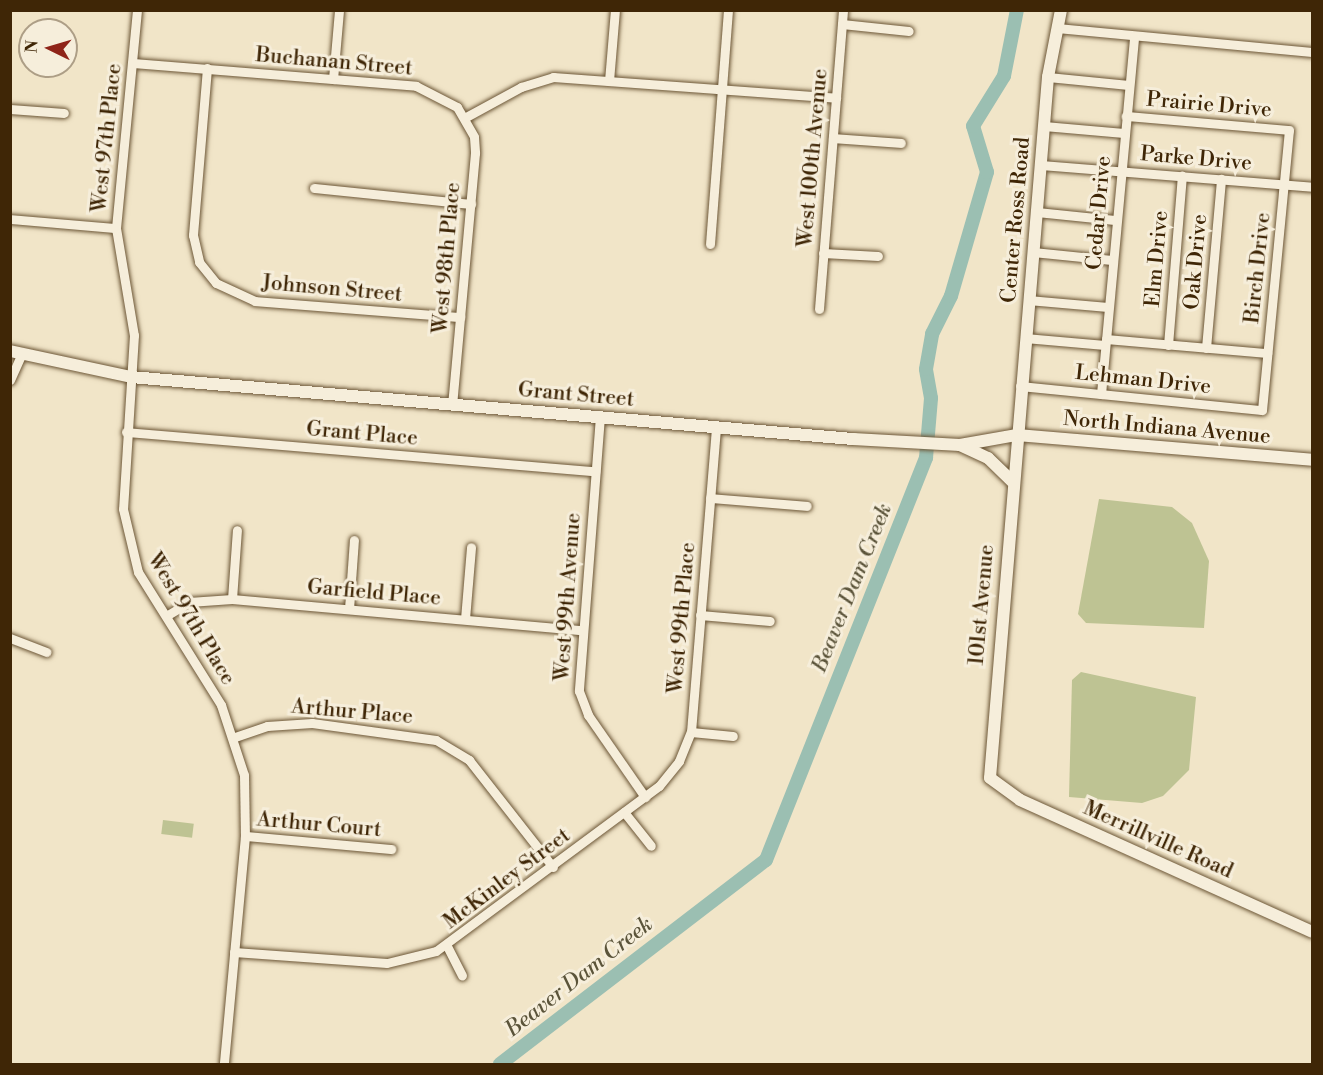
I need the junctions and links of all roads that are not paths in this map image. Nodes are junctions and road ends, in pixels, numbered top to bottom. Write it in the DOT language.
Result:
graph roads {
  1 [pos="137,10"];
  2 [pos="339,10"];
  3 [pos="615,10"];
  4 [pos="728,10"];
  5 [pos="843,10"];
  6 [pos="1061,10"];
  7 [pos="842,24"];
  8 [pos="1057,28"];
  9 [pos="909,31"];
  10 [pos="1134,37"];
  11 [pos="1312,52"];
  12 [pos="133,63"];
  13 [pos="207,68"];
  14 [pos="1048,77"];
  15 [pos="333,79"];
  16 [pos="609,81"];
  17 [pos="1129,85"];
  18 [pos="722,89"];
  19 [pos="836,98"];
  20 [pos="10,109"];
  21 [pos="64,113"];
  22 [pos="1126,116"];
  23 [pos="466,117"];
  24 [pos="1044,126"];
  25 [pos="1288,130"];
  26 [pos="1124,133"];
  27 [pos="833,138"];
  28 [pos="900,143"];
  29 [pos="1041,165"];
  30 [pos="1120,171"];
  31 [pos="1182,176"];
  32 [pos="1221,179"];
  33 [pos="1284,184"];
  34 [pos="1312,187"];
  35 [pos="314,188"];
  36 [pos="471,204"];
  37 [pos="1037,212"];
  38 [pos="10,219"];
  39 [pos="1115,219"];
  40 [pos="116,228"];
  41 [pos="710,244"];
  42 [pos="1033,252"];
  43 [pos="824,253"];
  44 [pos="878,256"];
  45 [pos="1112,260"];
  46 [pos="1028,300"];
  47 [pos="1108,307"];
  48 [pos="819,309"];
  49 [pos="459,317"];
  50 [pos="1025,338"];
  51 [pos="1106,342"];
  52 [pos="1168,345"];
  53 [pos="1206,348"];
  54 [pos="16,353"];
  55 [pos="1267,353"];
  56 [pos="131,377"];
  57 [pos="10,380"];
  58 [pos="1020,386"];
  59 [pos="1101,393"];
  60 [pos="452,404"];
  61 [pos="1262,410"];
  62 [pos="600,416"];
  63 [pos="716,426"];
  64 [pos="126,432"];
  65 [pos="1017,435"];
  66 [pos="960,445"];
  67 [pos="1312,460"];
  68 [pos="595,471"];
  69 [pos="1013,482"];
  70 [pos="710,498"];
  71 [pos="807,506"];
  72 [pos="237,530"];
  73 [pos="354,540"];
  74 [pos="471,548"];
  75 [pos="232,599"];
  76 [pos="349,609"];
  77 [pos="700,615"];
  78 [pos="166,616"];
  79 [pos="465,619"];
  80 [pos="770,621"];
  81 [pos="582,630"];
  82 [pos="10,638"];
  83 [pos="46,652"];
  84 [pos="691,732"];
  85 [pos="733,736"];
  86 [pos="235,737"];
  87 [pos="990,778"];
  88 [pos="645,797"];
  89 [pos="624,812"];
  90 [pos="245,836"];
  91 [pos="651,846"];
  92 [pos="391,849"];
  93 [pos="554,867"];
  94 [pos="1312,932"];
  95 [pos="447,946"];
  96 [pos="234,952"];
  97 [pos="462,975"];
  98 [pos="224,1065"];
  1 -- 12 [label="street, West 97th Place"];
  2 -- 15 [label="street"];
  3 -- 16 [label="street"];
  4 -- 18 [label="street"];
  5 -- 7 [label="street, West 100th Avenue"];
  6 -- 8 [label="street, Center Ross Road"];
  7 -- 9 [label="street"];
  7 -- 19 [label="street, West 100th Avenue"];
  8 -- 10 [label="street"];
  8 -- 14 [label="street, Center Ross Road"];
  10 -- 11 [label="street"];
  10 -- 17 [label="street, Cedar Drive"];
  12 -- 13 [label="street, Buchanan Street"];
  12 -- 40 [label="street, West 97th Place"];
  13 -- 15 [label="street, Buchanan Street"];
  13 -- 49 [label="street, Johnson Street"];
  14 -- 17 [label="street"];
  14 -- 24 [label="street, Center Ross Road"];
  15 -- 23 [label="street, Buchanan Street"];
  16 -- 18 [label="street"];
  16 -- 23 [label="street"];
  17 -- 22 [label="street, Cedar Drive"];
  18 -- 19 [label="street"];
  18 -- 41 [label="street"];
  19 -- 27 [label="street, West 100th Avenue"];
  20 -- 21 [label="street"];
  22 -- 25 [label="street, Prairie Drive"];
  22 -- 26 [label="street, Cedar Drive"];
  23 -- 36 [label="street, West 98th Place"];
  24 -- 26 [label="street, Prairie Drive"];
  24 -- 29 [label="street, Center Ross Road"];
  25 -- 33 [label="street, Birch Drive"];
  26 -- 30 [label="street, Cedar Drive"];
  27 -- 28 [label="street"];
  27 -- 43 [label="street, West 100th Avenue"];
  29 -- 30 [label="street, Parke Drive"];
  29 -- 37 [label="street, Center Ross Road"];
  30 -- 31 [label="street, Parke Drive"];
  30 -- 39 [label="street, Cedar Drive"];
  31 -- 32 [label="street, Parke Drive"];
  31 -- 52 [label="street, Elm Drive"];
  32 -- 33 [label="street, Parke Drive"];
  32 -- 53 [label="street, Oak Drive"];
  33 -- 34 [label="street, Parke Drive"];
  33 -- 55 [label="street, Birch Drive"];
  35 -- 36 [label="street"];
  36 -- 49 [label="street, West 98th Place"];
  37 -- 39 [label="street"];
  37 -- 42 [label="street, Center Ross Road"];
  38 -- 40 [label="street"];
  39 -- 45 [label="street, Cedar Drive"];
  40 -- 56 [label="street, West 97th Place"];
  42 -- 45 [label="street"];
  42 -- 46 [label="street, Center Ross Road"];
  43 -- 44 [label="street"];
  43 -- 48 [label="street, West 100th Avenue"];
  45 -- 47 [label="street, Cedar Drive"];
  46 -- 47 [label="street"];
  46 -- 50 [label="street, Center Ross Road"];
  47 -- 51 [label="street, Cedar Drive"];
  49 -- 60 [label="street, West 98th Place"];
  50 -- 51 [label="street"];
  50 -- 58 [label="street, Center Ross Road"];
  51 -- 52 [label="street"];
  51 -- 59 [label="street, Cedar Drive"];
  52 -- 53 [label="street"];
  53 -- 55 [label="street"];
  54 -- 56 [label="street"];
  54 -- 57 [label="street"];
  55 -- 61 [label="street, Birch Drive"];
  56 -- 60 [label="street, Grant Street"];
  56 -- 64 [label="street, West 97th Place"];
  58 -- 59 [label="street, Lehman Drive"];
  58 -- 65 [label="street, Center Ross Road"];
  59 -- 61 [label="street, Lehman Drive"];
  60 -- 62 [label="street, Grant Street"];
  62 -- 63 [label="street, Grant Street"];
  62 -- 68 [label="street, West 99th Avenue"];
  63 -- 66 [label="street, Grant Street"];
  63 -- 70 [label="street, West 99th Place"];
  64 -- 68 [label="street, Grant Place"];
  64 -- 78 [label="street, West 97th Place"];
  65 -- 66 [label="street, Grant Street"];
  65 -- 67 [label="street, North Indiana Avenue"];
  65 -- 69 [label="street, 101st Avenue"];
  66 -- 69 [label="street"];
  68 -- 81 [label="street, West 99th Avenue"];
  69 -- 87 [label="street, 101st Avenue"];
  70 -- 71 [label="street"];
  70 -- 77 [label="street, West 99th Place"];
  72 -- 75 [label="street"];
  73 -- 76 [label="street"];
  74 -- 79 [label="street"];
  75 -- 76 [label="street, Garfield Place"];
  75 -- 78 [label="street, Garfield Place"];
  76 -- 79 [label="street, Garfield Place"];
  77 -- 80 [label="street"];
  77 -- 84 [label="street, West 99th Place"];
  78 -- 86 [label="street, West 97th Place"];
  79 -- 81 [label="street, Garfield Place"];
  81 -- 88 [label="street, West 99th Avenue"];
  82 -- 83 [label="street"];
  84 -- 85 [label="street"];
  84 -- 88 [label="street, West 99th Place"];
  86 -- 90 [label="street, West 97th Place"];
  86 -- 93 [label="street, Arthur Place"];
  87 -- 94 [label="street, Merrillville Road"];
  88 -- 89 [label="street, McKinley Street"];
  89 -- 91 [label="street"];
  89 -- 93 [label="street, McKinley Street"];
  90 -- 92 [label="street, Arthur Court"];
  90 -- 96 [label="street, West 97th Place"];
  93 -- 95 [label="street, McKinley Street"];
  95 -- 96 [label="street, McKinley Street"];
  95 -- 97 [label="street"];
  96 -- 98 [label="street, West 97th Place"];
}
